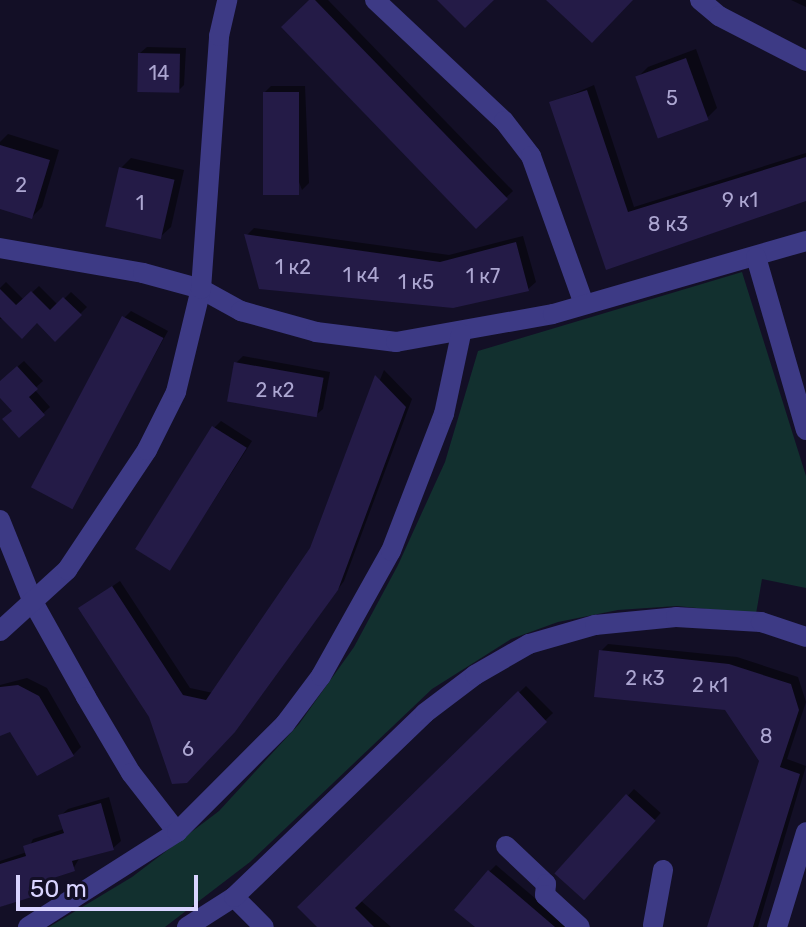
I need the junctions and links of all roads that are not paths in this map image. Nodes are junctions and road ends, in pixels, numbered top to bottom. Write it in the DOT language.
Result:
graph roads {
  1 [pos="227,0"];
  2 [pos="375,0"];
  3 [pos="700,0"];
  4 [pos="806,61"];
  5 [pos="806,241"];
  6 [pos="0,248"];
  7 [pos="756,257"];
  8 [pos="201,289"];
  9 [pos="584,304"];
  10 [pos="461,334"];
  11 [pos="806,430"];
  12 [pos="0,520"];
  13 [pos="33,602"];
  14 [pos="0,631"];
  15 [pos="806,637"];
  16 [pos="177,832"];
  17 [pos="806,832"];
  18 [pos="506,846"];
  19 [pos="663,870"];
  20 [pos="234,897"];
  21 [pos="653,926"];
  22 [pos="28,927"];
  23 [pos="187,927"];
  24 [pos="264,927"];
  25 [pos="580,927"];
  26 [pos="777,927"];
  1 -- 8 [label="street"];
  2 -- 9 [label="street"];
  3 -- 4 [label="street"];
  5 -- 7 [label="street"];
  6 -- 8 [label="street"];
  7 -- 9 [label="street"];
  7 -- 11 [label="street"];
  8 -- 10 [label="street"];
  8 -- 13 [label="street"];
  9 -- 10 [label="street"];
  10 -- 16 [label="street"];
  12 -- 13 [label="street"];
  13 -- 14 [label="street"];
  13 -- 16 [label="street"];
  15 -- 20 [label="street"];
  16 -- 22 [label="street"];
  17 -- 26 [label="street"];
  18 -- 25 [label="street"];
  19 -- 21 [label="street"];
  20 -- 23 [label="street"];
  20 -- 24 [label="street"];
}
